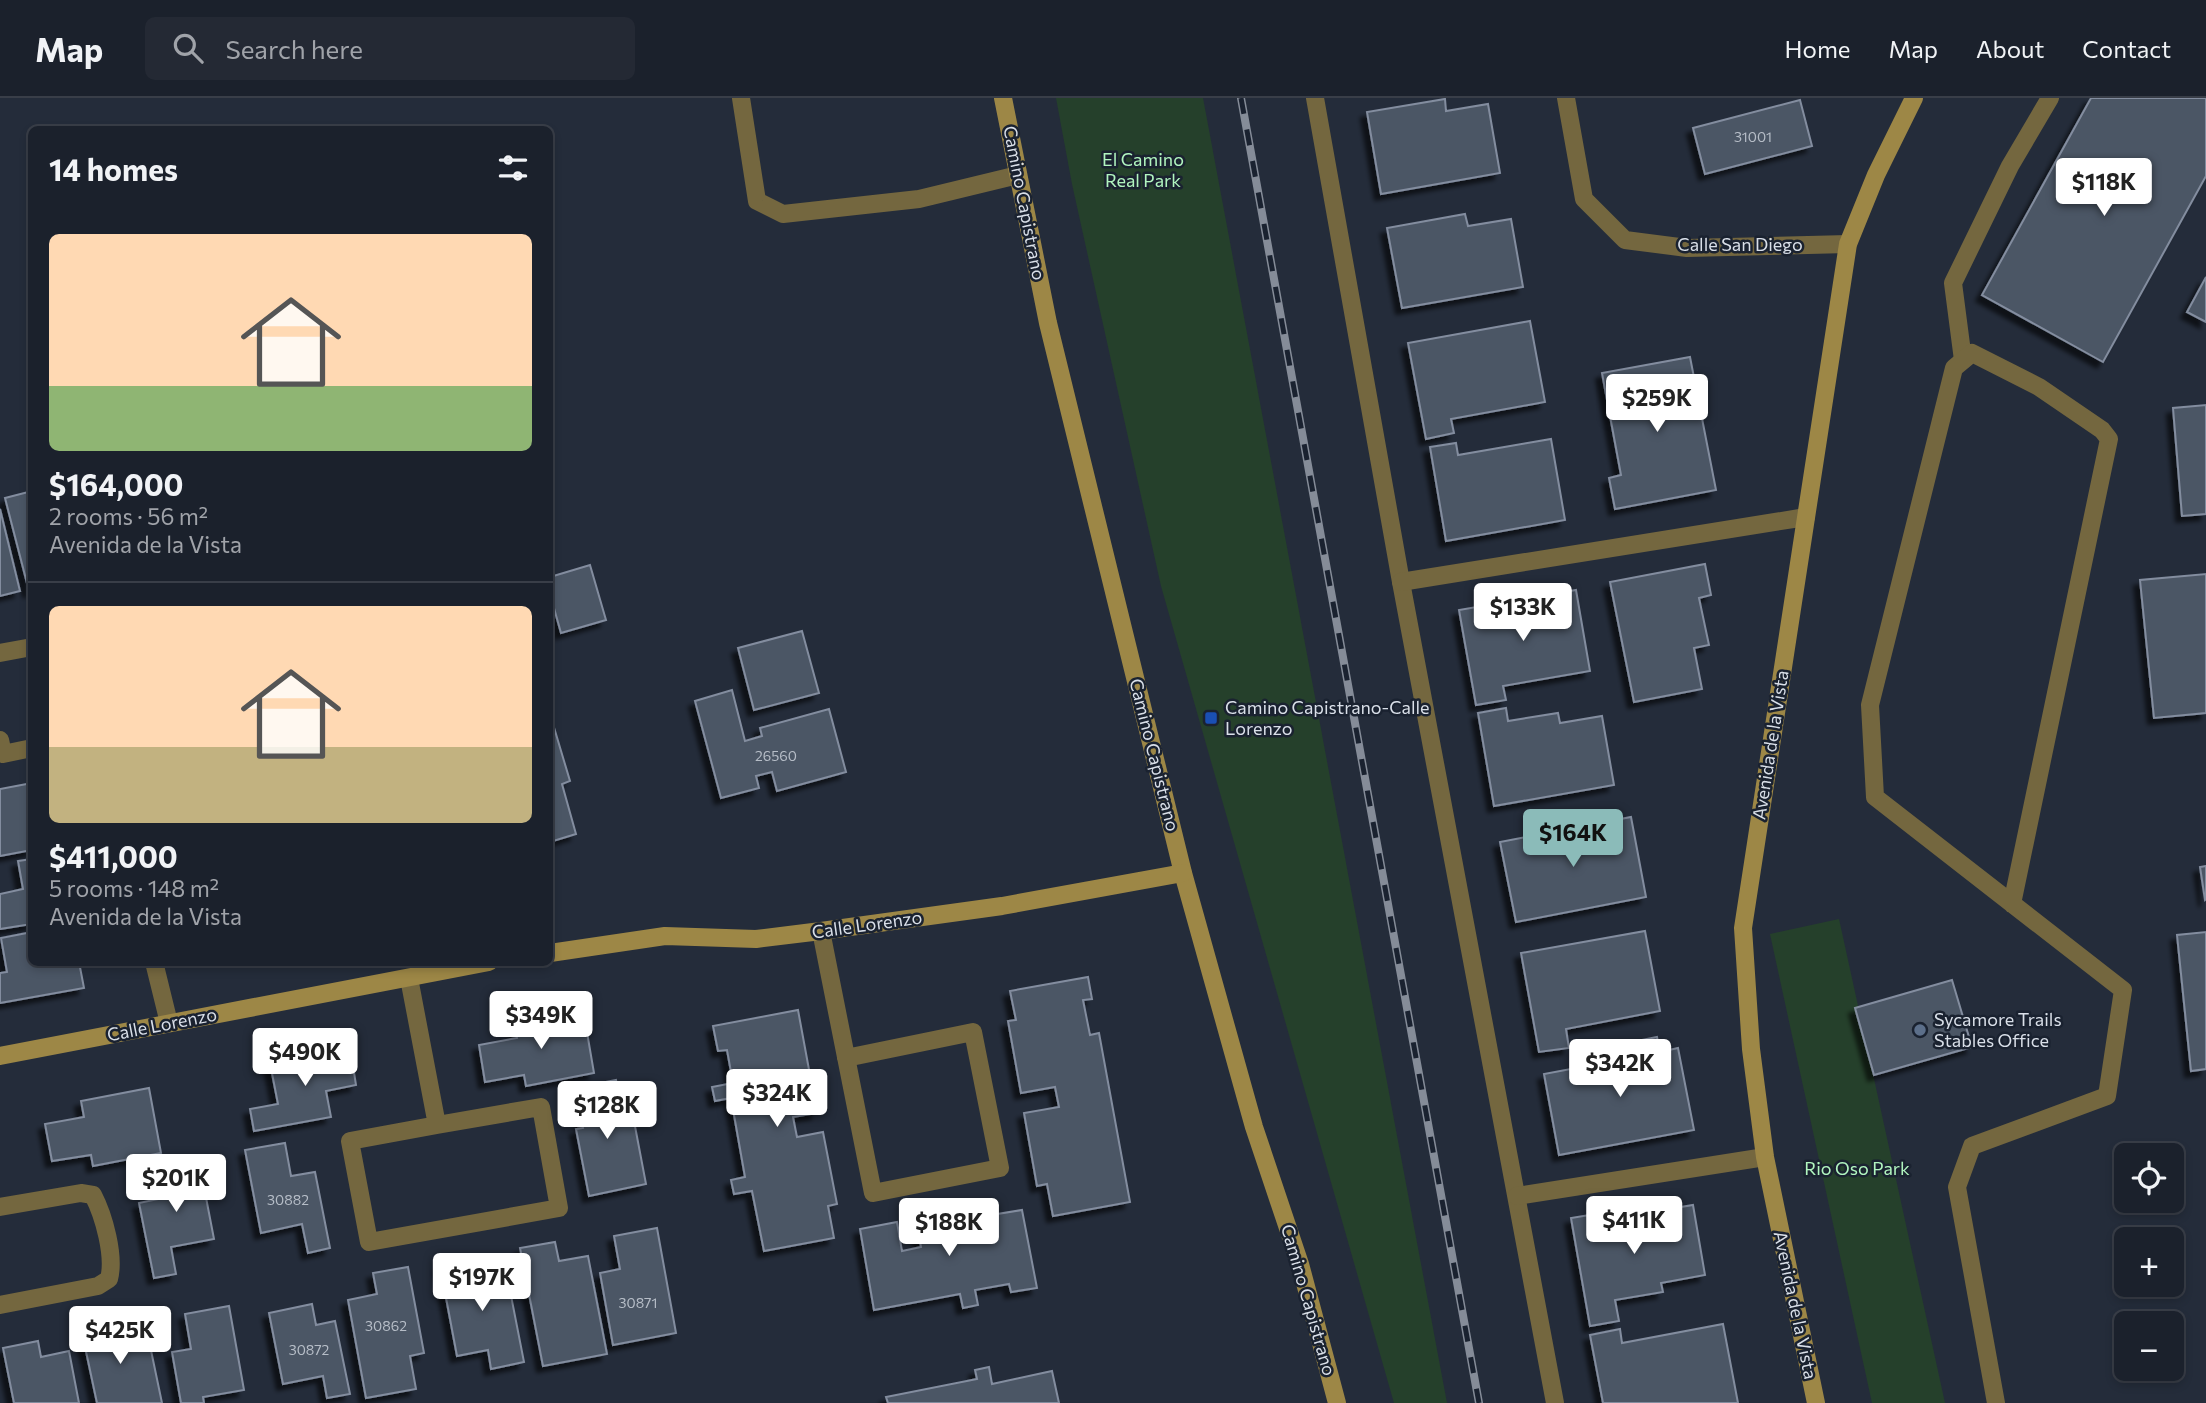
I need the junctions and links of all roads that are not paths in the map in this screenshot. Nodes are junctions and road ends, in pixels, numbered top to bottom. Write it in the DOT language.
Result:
graph roads {
  1 [pos="741,98"];
  2 [pos="1003,98"];
  3 [pos="1315,98"];
  4 [pos="1566,98"];
  5 [pos="1914,98"];
  6 [pos="2050,98"];
  7 [pos="1018,175"];
  8 [pos="1848,244"];
  9 [pos="1963,360"];
  10 [pos="1806,517"];
  11 [pos="1401,582"];
  12 [pos="28,648"];
  13 [pos="0,653"];
  14 [pos="0,740"];
  15 [pos="28,749"];
  16 [pos="1183,873"];
  17 [pos="2012,904"];
  18 [pos="821,931"];
  19 [pos="553,953"];
  20 [pos="155,966"];
  21 [pos="467,966"];
  22 [pos="409,978"];
  23 [pos="169,1023"];
  24 [pos="0,1056"];
  25 [pos="846,1058"];
  26 [pos="437,1125"];
  27 [pos="1765,1157"];
  28 [pos="1517,1196"];
  29 [pos="0,1207"];
  30 [pos="0,1305"];
  31 [pos="1337,1403"];
  32 [pos="1555,1403"];
  33 [pos="1816,1403"];
  34 [pos="1996,1403"];
  1 -- 7 [label="street"];
  2 -- 7 [label="street, Camino Capistrano"];
  3 -- 11 [label="street"];
  4 -- 8 [label="street, Calle San Diego"];
  5 -- 8 [label="street, Avenida de la Vista"];
  6 -- 9 [label="street"];
  7 -- 16 [label="street, Camino Capistrano"];
  8 -- 10 [label="street, Avenida de la Vista"];
  9 -- 17 [label="street"];
  9 -- 17 [label="street"];
  10 -- 11 [label="street"];
  10 -- 27 [label="street, Avenida de la Vista"];
  11 -- 28 [label="street"];
  12 -- 13 [label="street"];
  14 -- 15 [label="street"];
  16 -- 18 [label="street, Calle Lorenzo"];
  16 -- 31 [label="street, Camino Capistrano"];
  17 -- 34 [label="street"];
  18 -- 19 [label="street, Calle Lorenzo"];
  18 -- 25 [label="street"];
  20 -- 23 [label="street"];
  21 -- 22 [label="street, Calle Lorenzo"];
  22 -- 23 [label="street, Calle Lorenzo"];
  22 -- 26 [label="street"];
  23 -- 24 [label="street, Calle Lorenzo"];
  25 -- 25 [label="street"];
  26 -- 26 [label="street"];
  27 -- 28 [label="street"];
  27 -- 33 [label="street, Avenida de la Vista"];
  28 -- 32 [label="street"];
  29 -- 30 [label="street"];
}
